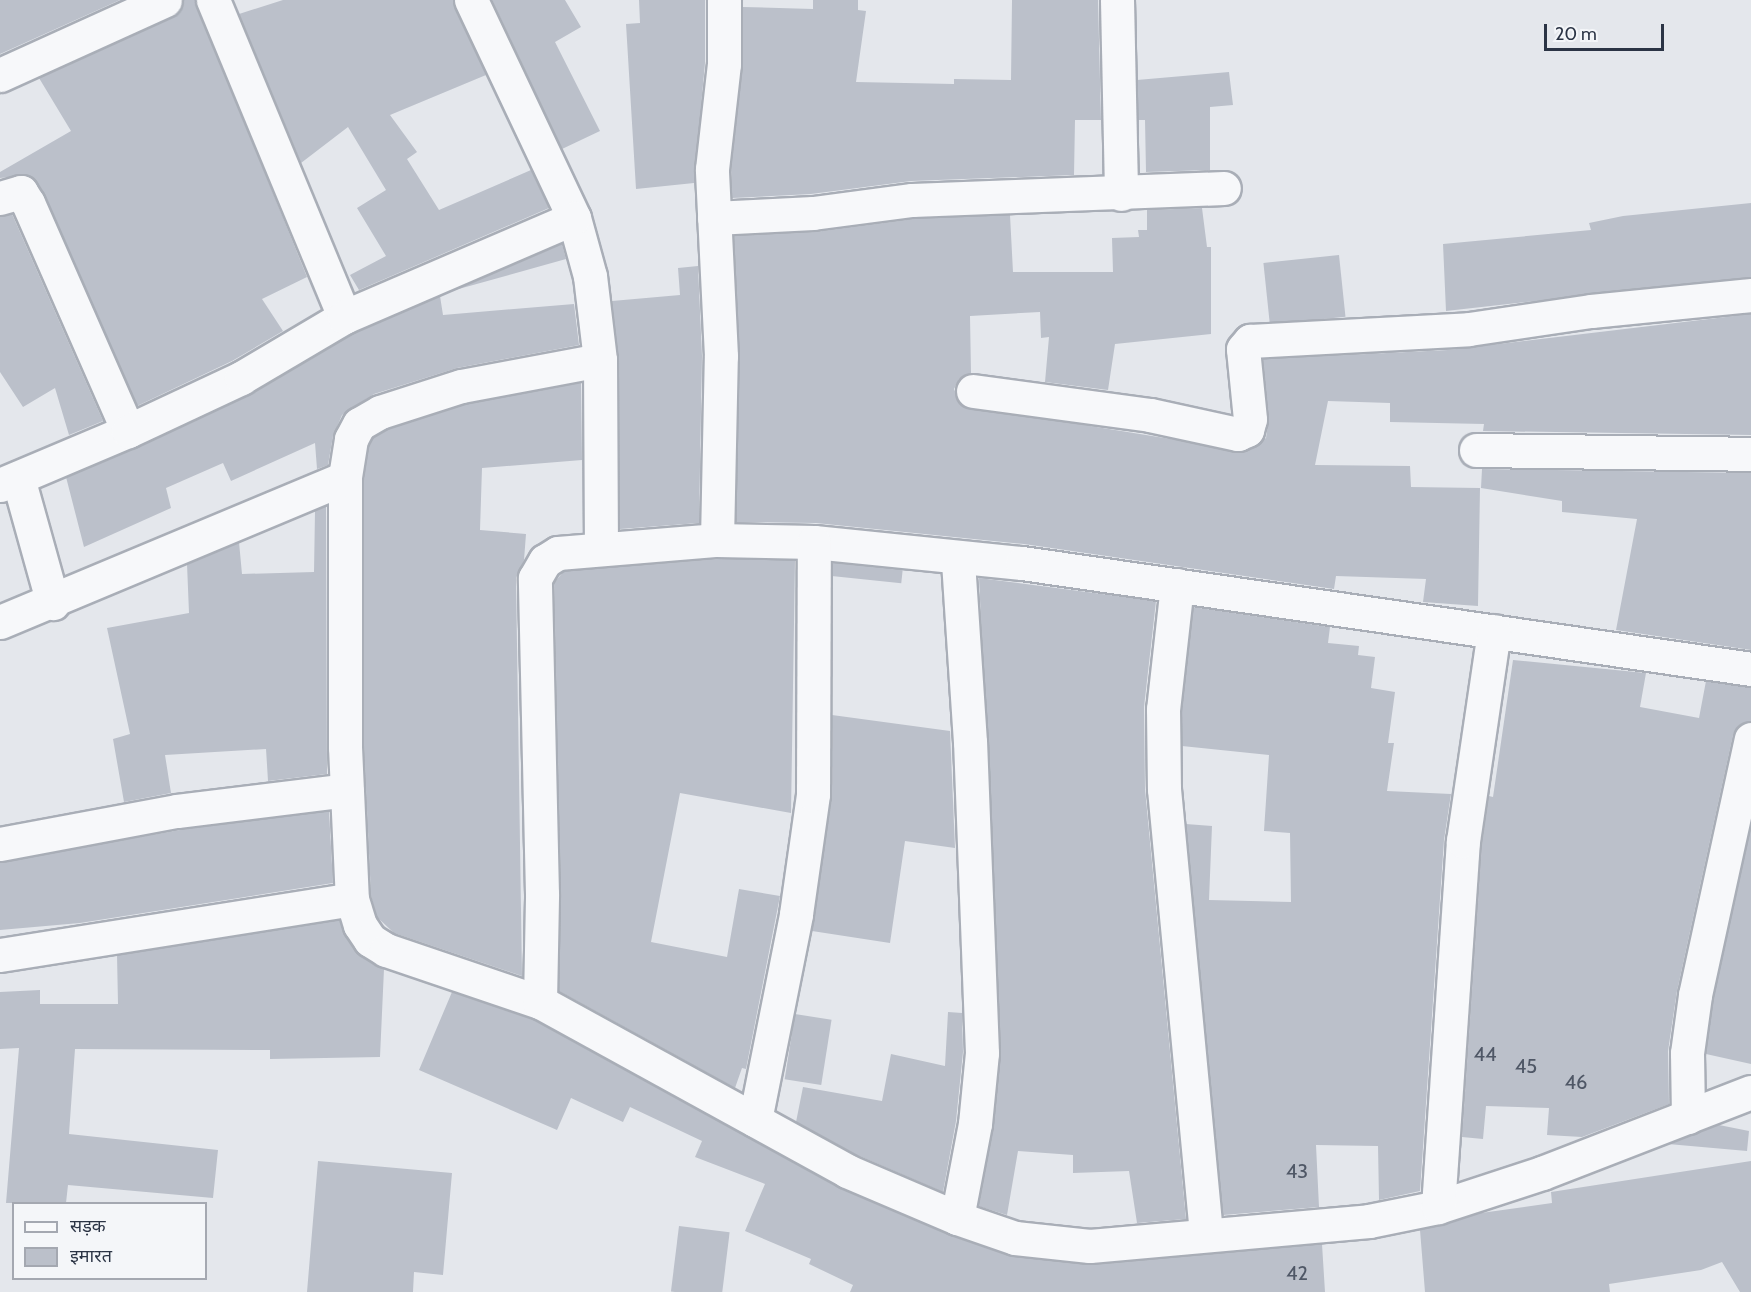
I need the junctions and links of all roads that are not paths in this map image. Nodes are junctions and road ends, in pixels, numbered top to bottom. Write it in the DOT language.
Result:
graph roads {
  1 [pos="213,0"];
  2 [pos="471,0"];
  3 [pos="724,0"];
  4 [pos="1117,0"];
  5 [pos="145,4"];
  6 [pos="0,75"];
  7 [pos="1224,188"];
  8 [pos="1121,194"];
  9 [pos="0,198"];
  10 [pos="574,218"];
  11 [pos="714,218"];
  12 [pos="1751,295"];
  13 [pos="344,317"];
  14 [pos="600,360"];
  15 [pos="972,391"];
  16 [pos="128,431"];
  17 [pos="1476,450"];
  18 [pos="1751,454"];
  19 [pos="345,478"];
  20 [pos="9,481"];
  21 [pos="717,540"];
  22 [pos="814,542"];
  23 [pos="601,549"];
  24 [pos="958,558"];
  25 [pos="1177,585"];
  26 [pos="53,603"];
  27 [pos="0,622"];
  28 [pos="1494,631"];
  29 [pos="1751,669"];
  30 [pos="1751,740"];
  31 [pos="347,790"];
  32 [pos="0,844"];
  33 [pos="352,899"];
  34 [pos="0,955"];
  35 [pos="540,1002"];
  36 [pos="1751,1092"];
  37 [pos="1688,1117"];
  38 [pos="755,1120"];
  39 [pos="1438,1207"];
  40 [pos="957,1218"];
  41 [pos="1206,1235"];
  1 -- 13 [label="street"];
  2 -- 10 [label="street"];
  3 -- 11 [label="street"];
  4 -- 8 [label="street"];
  5 -- 6 [label="street"];
  7 -- 8 [label="street"];
  8 -- 11 [label="street"];
  9 -- 16 [label="street"];
  10 -- 13 [label="street"];
  10 -- 14 [label="street"];
  11 -- 21 [label="street"];
  12 -- 15 [label="street"];
  13 -- 16 [label="street"];
  14 -- 19 [label="street"];
  14 -- 23 [label="street"];
  16 -- 20 [label="street"];
  17 -- 18 [label="street"];
  19 -- 26 [label="street"];
  19 -- 31 [label="street"];
  20 -- 26 [label="street"];
  21 -- 22 [label="street"];
  21 -- 23 [label="street"];
  22 -- 24 [label="street"];
  22 -- 38 [label="street"];
  23 -- 35 [label="street"];
  24 -- 25 [label="street"];
  24 -- 40 [label="street"];
  25 -- 28 [label="street"];
  25 -- 41 [label="street"];
  26 -- 27 [label="street"];
  28 -- 29 [label="street"];
  28 -- 39 [label="street"];
  30 -- 37 [label="street"];
  31 -- 32 [label="street"];
  31 -- 33 [label="street"];
  33 -- 34 [label="street"];
  33 -- 35 [label="street"];
  35 -- 38 [label="street"];
  36 -- 37 [label="street"];
  37 -- 39 [label="street"];
  38 -- 40 [label="street"];
  39 -- 41 [label="street"];
  40 -- 41 [label="street"];
}
